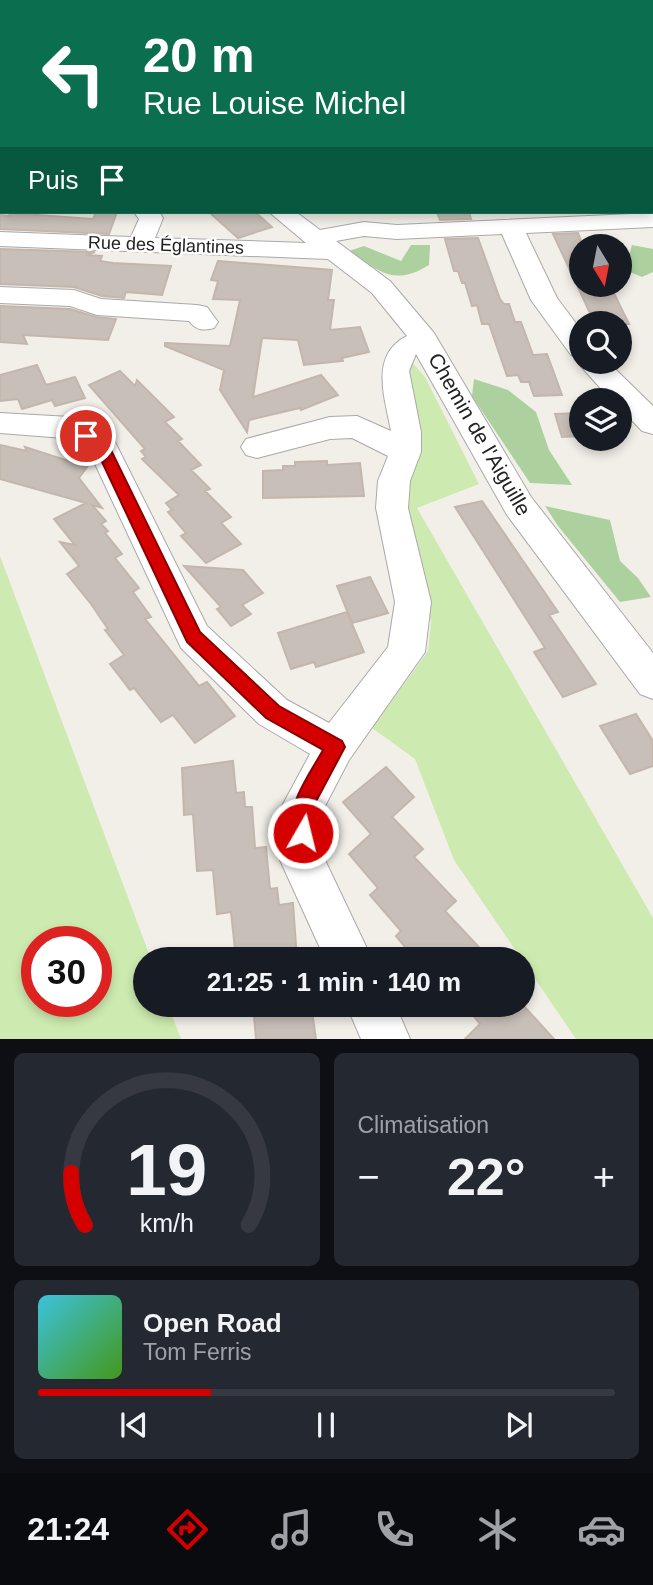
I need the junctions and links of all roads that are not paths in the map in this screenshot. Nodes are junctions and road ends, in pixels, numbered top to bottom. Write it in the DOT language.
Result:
graph roads {
  1 [pos="148,214"];
  2 [pos="284,214"];
  3 [pos="359,220"];
  4 [pos="653,220"];
  5 [pos="523,221"];
  6 [pos="0,239"];
  7 [pos="140,244"];
  8 [pos="323,245"];
  9 [pos="0,295"];
  10 [pos="204,322"];
  11 [pos="569,333"];
  12 [pos="424,339"];
  13 [pos="604,374"];
  14 [pos="0,423"];
  15 [pos="653,424"];
  16 [pos="257,447"];
  17 [pos="405,452"];
  18 [pos="653,682"];
  19 [pos="335,747"];
  20 [pos="343,947"];
  21 [pos="376,1017"];
  22 [pos="387,1039"];
  1 -- 7 [label="street"];
  2 -- 8 [label="street, Chemin de l'Aiguille"];
  3 -- 5 [label="street, Rue des Églantines"];
  3 -- 8 [label="street, Rue des Églantines"];
  4 -- 5 [label="street, Rue des Églantines"];
  5 -- 11 [label="street"];
  6 -- 7 [label="street, Rue des Églantines"];
  7 -- 8 [label="street, Rue des Églantines"];
  8 -- 12 [label="street, Chemin de l'Aiguille"];
  9 -- 10 [label="street"];
  12 -- 17 [label="street"];
  12 -- 18 [label="street, Chemin de l'Aiguille"];
  13 -- 15 [label="street"];
  14 -- 19 [label="street"];
  16 -- 17 [label="street"];
  17 -- 19 [label="street"];
  19 -- 20 [label="street"];
  21 -- 22 [label="street"];
}
